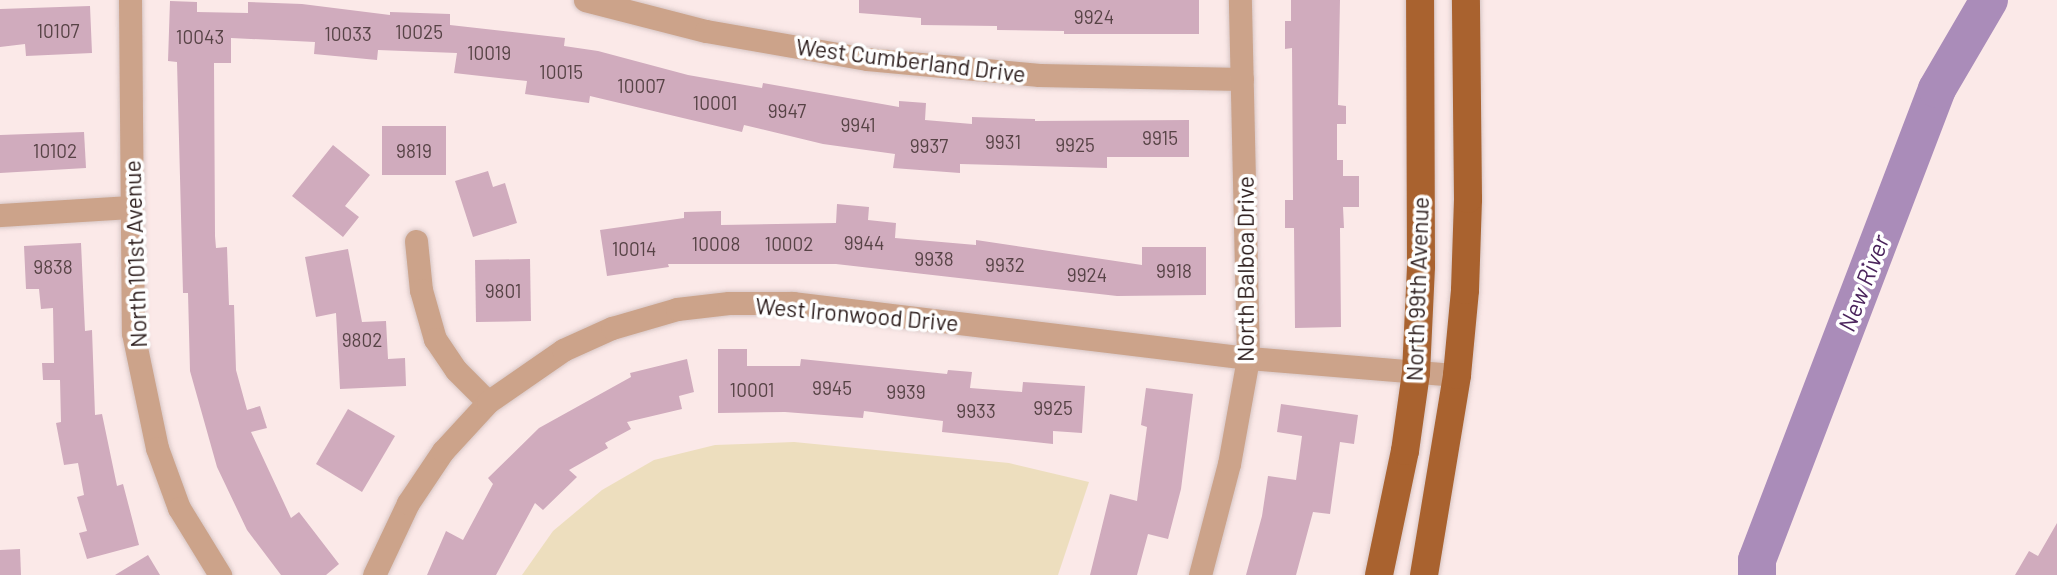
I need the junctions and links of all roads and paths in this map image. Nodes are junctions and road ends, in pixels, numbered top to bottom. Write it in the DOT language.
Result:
graph roads {
  1 [pos="130,0"];
  2 [pos="585,0"];
  3 [pos="1240,0"];
  4 [pos="1420,0"];
  5 [pos="1466,0"];
  6 [pos="1242,79"];
  7 [pos="131,207"];
  8 [pos="0,215"];
  9 [pos="416,241"];
  10 [pos="1248,358"];
  11 [pos="1416,373"];
  12 [pos="1457,375"];
  13 [pos="488,402"];
  14 [pos="220,575"];
  15 [pos="374,575"];
  16 [pos="1200,575"];
  17 [pos="1380,575"];
  18 [pos="1424,575"];
  1 -- 7 [label="street, North 101st Avenue"];
  2 -- 6 [label="street, West Cumberland Drive"];
  3 -- 6 [label="street, North Balboa Drive"];
  4 -- 11 [label="main road, North 99th Avenue"];
  5 -- 12 [label="main road, North 99th Avenue"];
  6 -- 10 [label="street, North Balboa Drive"];
  7 -- 8 [label="street"];
  7 -- 14 [label="street, North 101st Avenue"];
  9 -- 13 [label="street"];
  10 -- 11 [label="street, West Ironwood Drive"];
  10 -- 13 [label="street, West Ironwood Drive"];
  10 -- 16 [label="street, North Balboa Drive"];
  11 -- 12 [label="street, West Ironwood Drive"];
  11 -- 17 [label="main road, North 99th Avenue"];
  12 -- 18 [label="main road, North 99th Avenue"];
  13 -- 15 [label="street, West Ironwood Drive"];
}
